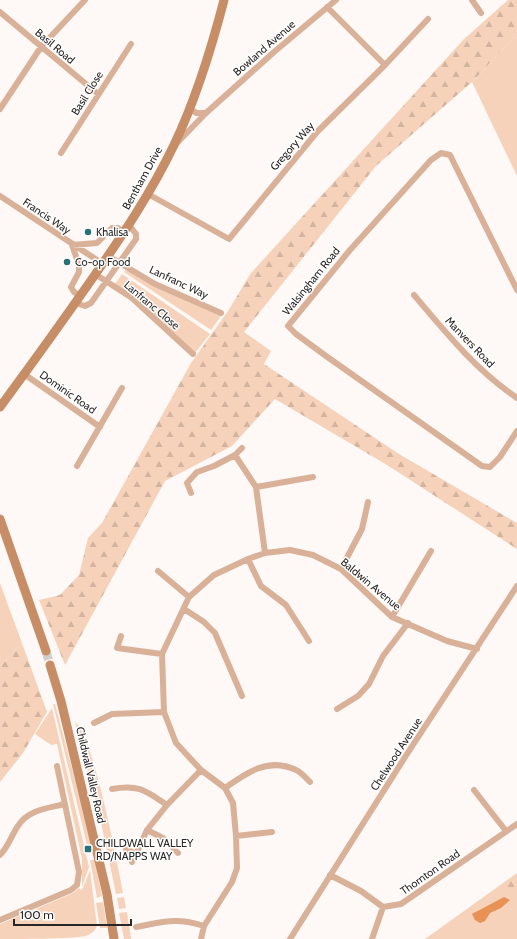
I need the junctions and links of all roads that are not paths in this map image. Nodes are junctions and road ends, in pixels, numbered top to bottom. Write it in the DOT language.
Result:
graph roads {
  1 [pos="85,0"];
  2 [pos="224,0"];
  3 [pos="336,0"];
  4 [pos="472,0"];
  5 [pos="327,7"];
  6 [pos="0,12"];
  7 [pos="481,13"];
  8 [pos="428,19"];
  9 [pos="131,44"];
  10 [pos="40,47"];
  11 [pos="385,64"];
  12 [pos="98,94"];
  13 [pos="190,108"];
  14 [pos="0,109"];
  15 [pos="206,113"];
  16 [pos="173,146"];
  17 [pos="62,153"];
  18 [pos="148,194"];
  19 [pos="0,196"];
  20 [pos="126,229"];
  21 [pos="72,245"];
  22 [pos="105,260"];
  23 [pos="120,262"];
  24 [pos="95,274"];
  25 [pos="106,281"];
  26 [pos="517,290"];
  27 [pos="414,295"];
  28 [pos="78,299"];
  29 [pos="221,313"];
  30 [pos="193,354"];
  31 [pos="24,374"];
  32 [pos="122,388"];
  33 [pos="517,398"];
  34 [pos="0,407"];
  35 [pos="100,427"];
  36 [pos="517,431"];
  37 [pos="242,448"];
  38 [pos="235,454"];
  39 [pos="77,466"];
  40 [pos="313,477"];
  41 [pos="256,487"];
  42 [pos="191,493"];
  43 [pos="368,502"];
  44 [pos="0,519"];
  45 [pos="432,551"];
  46 [pos="265,553"];
  47 [pos="248,559"];
  48 [pos="341,569"];
  49 [pos="158,571"];
  50 [pos="517,586"];
  51 [pos="189,597"];
  52 [pos="184,610"];
  53 [pos="392,617"];
  54 [pos="408,624"];
  55 [pos="122,636"];
  56 [pos="309,642"];
  57 [pos="477,649"];
  58 [pos="46,651"];
  59 [pos="162,654"];
  60 [pos="50,665"];
  61 [pos="242,696"];
  62 [pos="337,708"];
  63 [pos="164,712"];
  64 [pos="94,723"];
  65 [pos="57,766"];
  66 [pos="202,770"];
  67 [pos="310,782"];
  68 [pos="225,788"];
  69 [pos="112,789"];
  70 [pos="474,790"];
  71 [pos="64,804"];
  72 [pos="167,805"];
  73 [pos="517,824"];
  74 [pos="147,830"];
  75 [pos="506,831"];
  76 [pos="272,832"];
  77 [pos="236,836"];
  78 [pos="126,849"];
  79 [pos="178,853"];
  80 [pos="136,854"];
  81 [pos="0,855"];
  82 [pos="132,862"];
  83 [pos="330,875"];
  84 [pos="383,908"];
  85 [pos="0,920"];
  86 [pos="204,926"];
  87 [pos="136,927"];
  88 [pos="294,937"];
  89 [pos="114,939"];
  90 [pos="201,939"];
  91 [pos="372,939"];
  1 -- 10 [label="street"];
  2 -- 13 [label="street, Bentham Drive"];
  3 -- 5 [label="street, Bowland Avenue"];
  4 -- 7 [label="street"];
  5 -- 11 [label="street"];
  5 -- 15 [label="street, Bowland Avenue"];
  6 -- 10 [label="street, Basil Road"];
  8 -- 11 [label="street"];
  9 -- 12 [label="street, Basil Close"];
  10 -- 12 [label="street, Basil Road"];
  10 -- 14 [label="street"];
  11 -- 18 [label="street, Gregory Way"];
  12 -- 17 [label="street, Basil Close"];
  13 -- 15 [label="street"];
  13 -- 16 [label="street, Bentham Drive"];
  15 -- 16 [label="street, Bowland Avenue"];
  16 -- 18 [label="street, Bentham Drive"];
  18 -- 20 [label="street, Bentham Drive"];
  19 -- 21 [label="street, Francis Way"];
  20 -- 21 [label="street"];
  20 -- 22 [label="street, Bentham Drive"];
  20 -- 23 [label="street"];
  21 -- 22 [label="street, Francis Way"];
  21 -- 28 [label="street"];
  22 -- 23 [label="street, Lanfranc Way"];
  22 -- 24 [label="street, Bentham Drive"];
  23 -- 25 [label="street"];
  23 -- 29 [label="street, Lanfranc Way"];
  24 -- 25 [label="street, Lanfranc Close"];
  24 -- 28 [label="street, Bentham Drive"];
  25 -- 28 [label="street"];
  25 -- 30 [label="street, Lanfranc Close"];
  26 -- 36 [label="street, Walsingham Road"];
  27 -- 33 [label="street, Manvers Road"];
  28 -- 31 [label="street, Bentham Drive"];
  31 -- 34 [label="street, Bentham Drive"];
  31 -- 35 [label="street, Dominic Road"];
  32 -- 35 [label="street"];
  35 -- 39 [label="street"];
  37 -- 38 [label="street"];
  38 -- 41 [label="street"];
  38 -- 42 [label="street"];
  40 -- 41 [label="street"];
  41 -- 46 [label="street"];
  43 -- 48 [label="street"];
  44 -- 58 [label="street"];
  45 -- 53 [label="street"];
  46 -- 47 [label="street, Baldwin Avenue"];
  46 -- 48 [label="street, Baldwin Avenue"];
  47 -- 51 [label="street, Baldwin Avenue"];
  47 -- 56 [label="street"];
  48 -- 53 [label="street, Baldwin Avenue"];
  49 -- 51 [label="street"];
  50 -- 57 [label="street, Chelwood Avenue"];
  51 -- 52 [label="street, Baldwin Avenue"];
  52 -- 59 [label="street, Baldwin Avenue"];
  52 -- 61 [label="street"];
  53 -- 54 [label="street, Baldwin Avenue"];
  54 -- 57 [label="street, Baldwin Avenue"];
  54 -- 62 [label="street"];
  55 -- 59 [label="street"];
  57 -- 83 [label="street, Chelwood Avenue"];
  59 -- 63 [label="street, Baldwin Avenue"];
  60 -- 89 [label="street, Childwall Valley Road"];
  63 -- 64 [label="street"];
  63 -- 66 [label="street, Baldwin Avenue"];
  65 -- 71 [label="street"];
  66 -- 68 [label="street, Baldwin Avenue"];
  66 -- 72 [label="street"];
  67 -- 68 [label="street"];
  68 -- 77 [label="street, Baldwin Avenue"];
  69 -- 72 [label="street"];
  70 -- 75 [label="street"];
  71 -- 81 [label="street"];
  71 -- 85 [label="street"];
  72 -- 74 [label="street"];
  73 -- 75 [label="street, Thornton Road"];
  74 -- 79 [label="street"];
  74 -- 80 [label="street"];
  75 -- 84 [label="street, Thornton Road"];
  76 -- 77 [label="street"];
  77 -- 86 [label="street, Baldwin Avenue"];
  78 -- 80 [label="street"];
  80 -- 82 [label="street"];
  83 -- 84 [label="street"];
  83 -- 88 [label="street, Chelwood Avenue"];
  84 -- 91 [label="street"];
  86 -- 87 [label="street"];
  86 -- 90 [label="street, Baldwin Avenue"];
}
